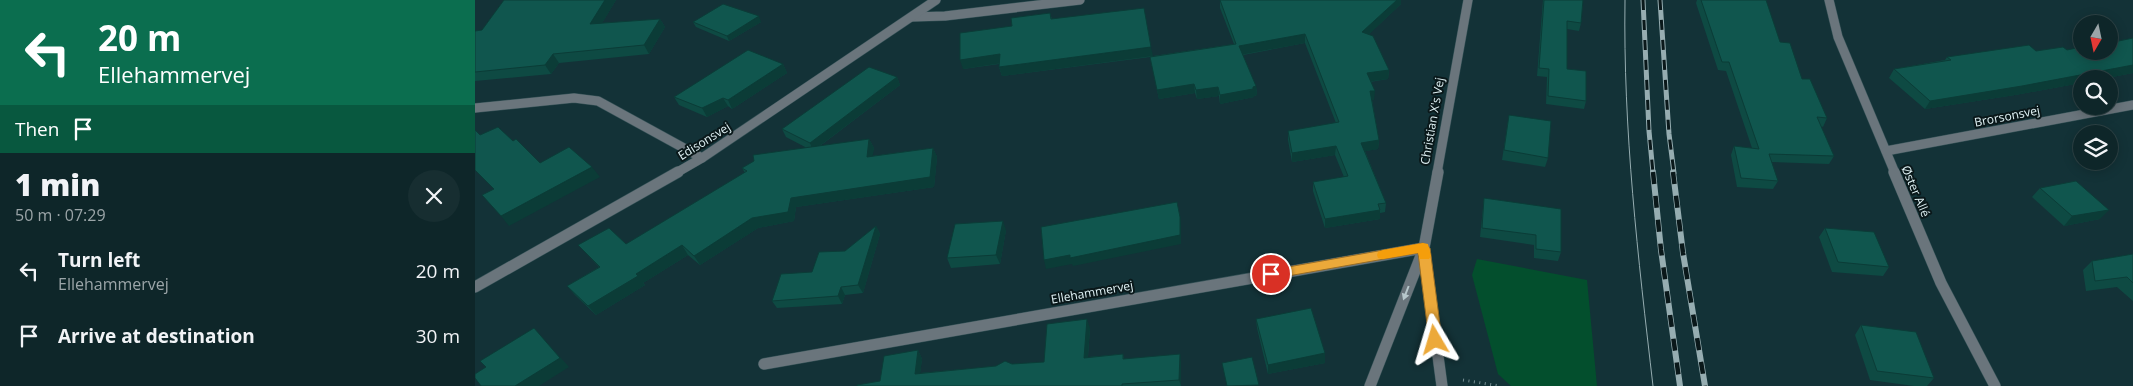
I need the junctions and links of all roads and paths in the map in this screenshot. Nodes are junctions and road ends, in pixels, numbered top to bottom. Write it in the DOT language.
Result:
graph roads {
  1 [pos="936,0"];
  2 [pos="1080,0"];
  3 [pos="1468,0"];
  4 [pos="1829,0"];
  5 [pos="911,17"];
  6 [pos="2133,105"];
  7 [pos="475,108"];
  8 [pos="1886,151"];
  9 [pos="702,158"];
  10 [pos="1423,248"];
  11 [pos="475,287"];
  12 [pos="764,364"];
  13 [pos="1441,381"];
  14 [pos="1370,386"];
  15 [pos="1500,386"];
  16 [pos="1995,386"];
  1 -- 5 [label="street, Edisonsvej"];
  2 -- 5 [label="street"];
  3 -- 10 [label="street, Christian X's Vej"];
  4 -- 8 [label="street, Øster Allé"];
  5 -- 9 [label="street, Edisonsvej"];
  6 -- 8 [label="street, Brorsonsvej"];
  7 -- 9 [label="street"];
  8 -- 16 [label="street, Øster Allé"];
  9 -- 11 [label="street, Edisonsvej"];
  10 -- 12 [label="street, Ellehammervej"];
  10 -- 13 [label="street, Christian X's Vej"];
  10 -- 14 [label="street, Christian X's Vej, one-way"];
  13 -- 15 [label="path"];
}
